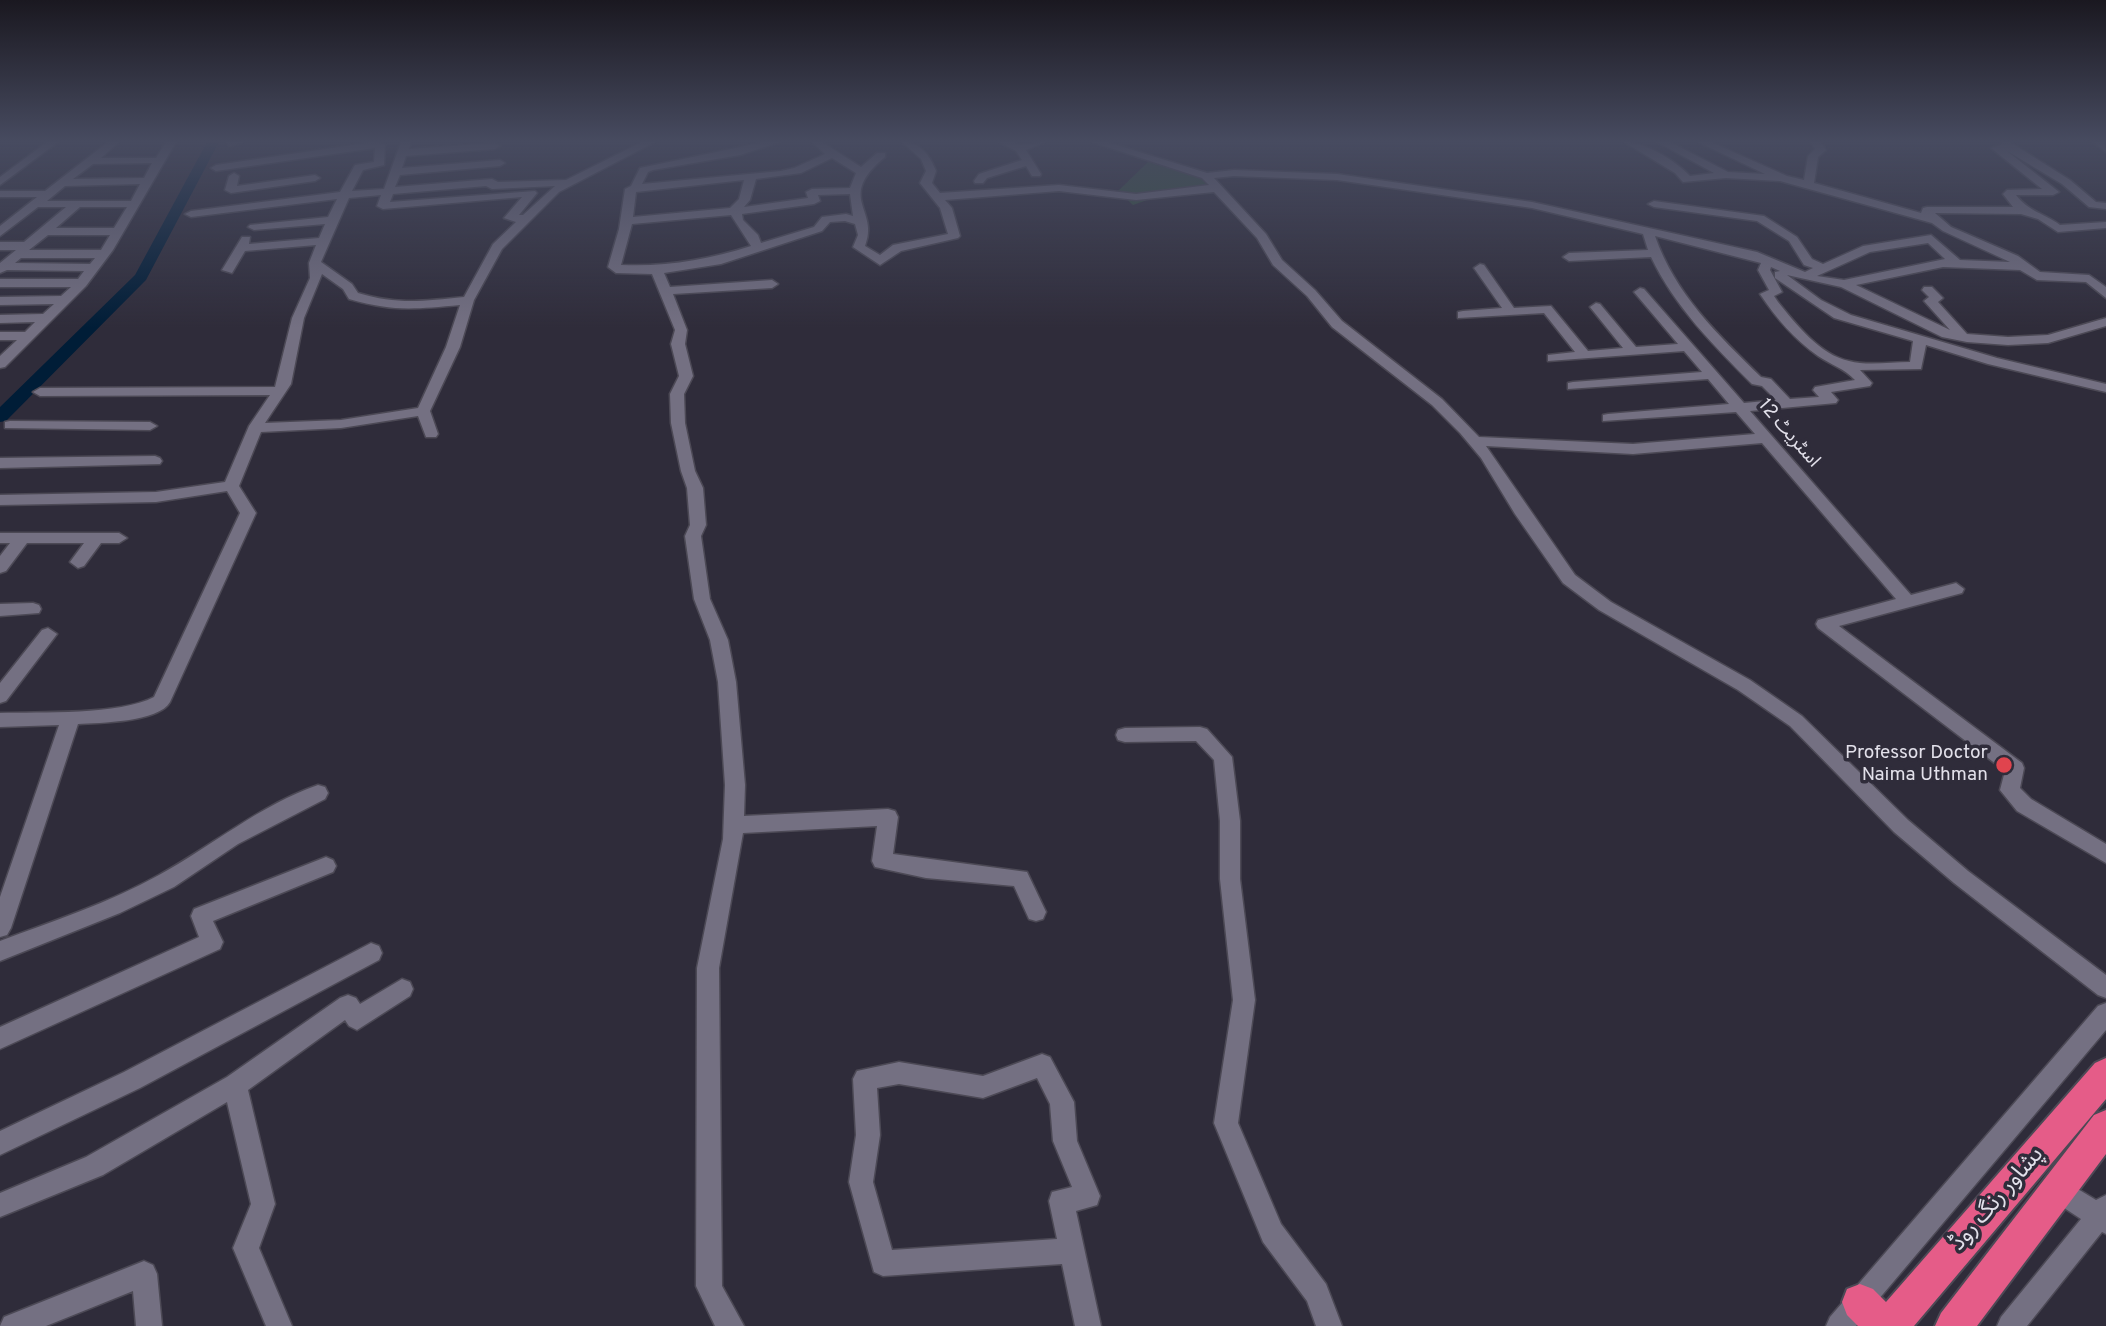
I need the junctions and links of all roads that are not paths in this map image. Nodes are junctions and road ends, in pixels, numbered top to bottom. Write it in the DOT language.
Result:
graph roads {
  1 [pos="36,204"];
  2 [pos="77,204"];
  3 [pos="135,204"];
  4 [pos="273,204"];
  5 [pos="341,204"];
  6 [pos="384,204"];
  7 [pos="407,204"];
  8 [pos="522,204"];
  9 [pos="542,204"];
  10 [pos="629,204"];
  11 [pos="740,204"];
  12 [pos="788,204"];
  13 [pos="857,204"];
  14 [pos="943,204"];
  15 [pos="1232,204"];
  16 [pos="1522,204"];
  17 [pos="1654,204"];
  18 [pos="1880,204"];
  19 [pos="2017,204"];
  20 [pos="264,205"];
  21 [pos="734,210"];
  22 [pos="2022,211"];
  23 [pos="191,214"];
  24 [pos="527,219"];
  25 [pos="332,220"];
  26 [pos="626,220"];
  27 [pos="1934,220"];
  28 [pos="860,222"];
  29 [pos="2106,225"];
  30 [pos="254,227"];
  31 [pos="45,231"];
  32 [pos="0,232"];
  33 [pos="118,232"];
  34 [pos="1648,232"];
  35 [pos="324,240"];
  36 [pos="0,246"];
  37 [pos="28,246"];
  38 [pos="240,248"];
  39 [pos="758,248"];
  40 [pos="1654,253"];
  41 [pos="18,254"];
  42 [pos="103,254"];
  43 [pos="1569,257"];
  44 [pos="1765,261"];
  45 [pos="1956,263"];
  46 [pos="315,264"];
  47 [pos="2026,266"];
  48 [pos="2,268"];
  49 [pos="92,268"];
  50 [pos="1480,268"];
  51 [pos="1823,268"];
  52 [pos="228,270"];
  53 [pos="657,270"];
  54 [pos="1790,271"];
  55 [pos="1805,277"];
  56 [pos="0,283"];
  57 [pos="82,283"];
  58 [pos="772,284"];
  59 [pos="1844,284"];
  60 [pos="1928,290"];
  61 [pos="666,291"];
  62 [pos="1640,292"];
  63 [pos="2106,294"];
  64 [pos="65,300"];
  65 [pos="468,300"];
  66 [pos="0,301"];
  67 [pos="1597,307"];
  68 [pos="1510,311"];
  69 [pos="1463,315"];
  70 [pos="47,318"];
  71 [pos="0,319"];
  72 [pos="2106,322"];
  73 [pos="0,336"];
  74 [pos="29,336"];
  75 [pos="1963,337"];
  76 [pos="1920,340"];
  77 [pos="1687,347"];
  78 [pos="7,351"];
  79 [pos="1632,351"];
  80 [pos="1584,355"];
  81 [pos="1553,358"];
  82 [pos="0,364"];
  83 [pos="1849,366"];
  84 [pos="1713,375"];
  85 [pos="1573,386"];
  86 [pos="2106,388"];
  87 [pos="279,391"];
  88 [pos="40,392"];
  89 [pos="1787,404"];
  90 [pos="1740,408"];
  91 [pos="423,411"];
  92 [pos="1608,418"];
  93 [pos="10,425"];
  94 [pos="150,426"];
  95 [pos="256,428"];
  96 [pos="431,434"];
  97 [pos="1766,438"];
  98 [pos="1474,441"];
  99 [pos="155,461"];
  100 [pos="0,463"];
  101 [pos="231,486"];
  102 [pos="0,500"];
  103 [pos="0,538"];
  104 [pos="23,538"];
  105 [pos="97,538"];
  106 [pos="119,538"];
  107 [pos="78,562"];
  108 [pos="0,568"];
  109 [pos="1956,589"];
  110 [pos="1908,601"];
  111 [pos="33,609"];
  112 [pos="0,610"];
  113 [pos="48,634"];
  114 [pos="0,696"];
  115 [pos="71,717"];
  116 [pos="0,720"];
  117 [pos="1125,735"];
  118 [pos="318,793"];
  119 [pos="734,825"];
  120 [pos="2106,854"];
  121 [pos="326,866"];
  122 [pos="1037,912"];
  123 [pos="0,928"];
  124 [pos="0,951"];
  125 [pos="371,953"];
  126 [pos="2106,988"];
  127 [pos="402,989"];
  128 [pos="2106,1013"];
  129 [pos="0,1038"];
  130 [pos="2106,1074"];
  131 [pos="235,1084"];
  132 [pos="2106,1127"];
  133 [pos="0,1143"];
  134 [pos="2059,1189"];
  135 [pos="0,1205"];
  136 [pos="2104,1214"];
  137 [pos="1072,1251"];
  138 [pos="1861,1318"];
  139 [pos="13,1326"];
  140 [pos="149,1326"];
  141 [pos="279,1326"];
  142 [pos="731,1326"];
  143 [pos="1088,1326"];
  144 [pos="1329,1326"];
  145 [pos="1890,1326"];
  146 [pos="1954,1326"];
  147 [pos="2011,1326"];
  1 -- 2 [label="street"];
  1 -- 32 [label="street"];
  2 -- 3 [label="street"];
  2 -- 31 [label="street"];
  3 -- 33 [label="street"];
  4 -- 20 [label="street"];
  5 -- 25 [label="street"];
  6 -- 7 [label="street"];
  8 -- 24 [label="street"];
  9 -- 24 [label="street"];
  10 -- 26 [label="street"];
  11 -- 21 [label="street"];
  12 -- 21 [label="street"];
  13 -- 28 [label="street"];
  14 -- 28 [label="street"];
  15 -- 98 [label="street"];
  16 -- 34 [label="street"];
  17 -- 51 [label="street"];
  18 -- 27 [label="street"];
  19 -- 22 [label="street"];
  20 -- 23 [label="street"];
  20 -- 30 [label="street"];
  21 -- 26 [label="street"];
  21 -- 39 [label="street"];
  22 -- 27 [label="street"];
  22 -- 29 [label="street"];
  24 -- 65 [label="street"];
  25 -- 30 [label="street"];
  25 -- 35 [label="street"];
  26 -- 53 [label="street"];
  27 -- 47 [label="street"];
  28 -- 39 [label="street"];
  30 -- 38 [label="street"];
  31 -- 33 [label="street"];
  31 -- 37 [label="street"];
  33 -- 42 [label="street"];
  34 -- 40 [label="street"];
  34 -- 44 [label="street"];
  35 -- 38 [label="street"];
  35 -- 46 [label="street"];
  36 -- 37 [label="street"];
  37 -- 41 [label="street"];
  38 -- 52 [label="street"];
  39 -- 53 [label="street"];
  40 -- 43 [label="street"];
  40 -- 89 [label="street"];
  41 -- 42 [label="street"];
  41 -- 48 [label="street"];
  42 -- 49 [label="street"];
  44 -- 54 [label="street"];
  44 -- 83 [label="street"];
  45 -- 47 [label="street"];
  45 -- 51 [label="street"];
  45 -- 59 [label="street"];
  46 -- 65 [label="street"];
  46 -- 87 [label="street"];
  47 -- 63 [label="street"];
  48 -- 49 [label="street"];
  49 -- 57 [label="street"];
  50 -- 68 [label="street"];
  51 -- 55 [label="street"];
  53 -- 61 [label="street"];
  54 -- 55 [label="street"];
  54 -- 76 [label="street"];
  55 -- 59 [label="street"];
  56 -- 57 [label="street"];
  57 -- 64 [label="street"];
  58 -- 61 [label="street"];
  59 -- 75 [label="street"];
  60 -- 75 [label="street"];
  61 -- 119 [label="street"];
  62 -- 77 [label="street, اسٹریٹ 12"];
  64 -- 66 [label="street"];
  64 -- 70 [label="street"];
  65 -- 91 [label="street"];
  67 -- 79 [label="street"];
  68 -- 69 [label="street"];
  68 -- 80 [label="street"];
  70 -- 71 [label="street"];
  70 -- 74 [label="street"];
  72 -- 75 [label="street"];
  73 -- 74 [label="street"];
  74 -- 78 [label="street"];
  76 -- 83 [label="street"];
  76 -- 86 [label="street"];
  77 -- 79 [label="street"];
  77 -- 84 [label="street, اسٹریٹ 12"];
  78 -- 82 [label="street"];
  79 -- 80 [label="street"];
  80 -- 81 [label="street"];
  83 -- 89 [label="street"];
  84 -- 85 [label="street"];
  84 -- 90 [label="street, اسٹریٹ 12"];
  87 -- 88 [label="street"];
  87 -- 95 [label="street"];
  89 -- 90 [label="street"];
  90 -- 92 [label="street"];
  90 -- 97 [label="street, اسٹریٹ 12"];
  91 -- 95 [label="street"];
  91 -- 96 [label="street"];
  93 -- 94 [label="street"];
  95 -- 101 [label="street"];
  97 -- 98 [label="street"];
  97 -- 110 [label="street, اسٹریٹ 12"];
  98 -- 126 [label="street"];
  99 -- 100 [label="street"];
  101 -- 102 [label="street"];
  101 -- 115 [label="street"];
  103 -- 104 [label="street"];
  104 -- 105 [label="street"];
  104 -- 108 [label="street"];
  105 -- 106 [label="street"];
  105 -- 107 [label="street"];
  109 -- 110 [label="street"];
  110 -- 120 [label="street"];
  111 -- 112 [label="street"];
  113 -- 114 [label="street"];
  115 -- 116 [label="street"];
  115 -- 123 [label="street"];
  117 -- 144 [label="street"];
  118 -- 124 [label="street"];
  119 -- 122 [label="street"];
  119 -- 142 [label="street"];
  121 -- 129 [label="street"];
  125 -- 133 [label="street"];
  127 -- 131 [label="street"];
  128 -- 138 [label="street"];
  130 -- 145 [label="highway, پشاور رنگ روڈ"];
  131 -- 135 [label="street"];
  131 -- 141 [label="street"];
  132 -- 134 [label="highway, پشاور رنگ روڈ"];
  134 -- 136 [label="street"];
  134 -- 146 [label="highway, پشاور رنگ روڈ"];
  136 -- 147 [label="street"];
  137 -- 137 [label="street"];
  137 -- 143 [label="street"];
  139 -- 140 [label="street"];
}
